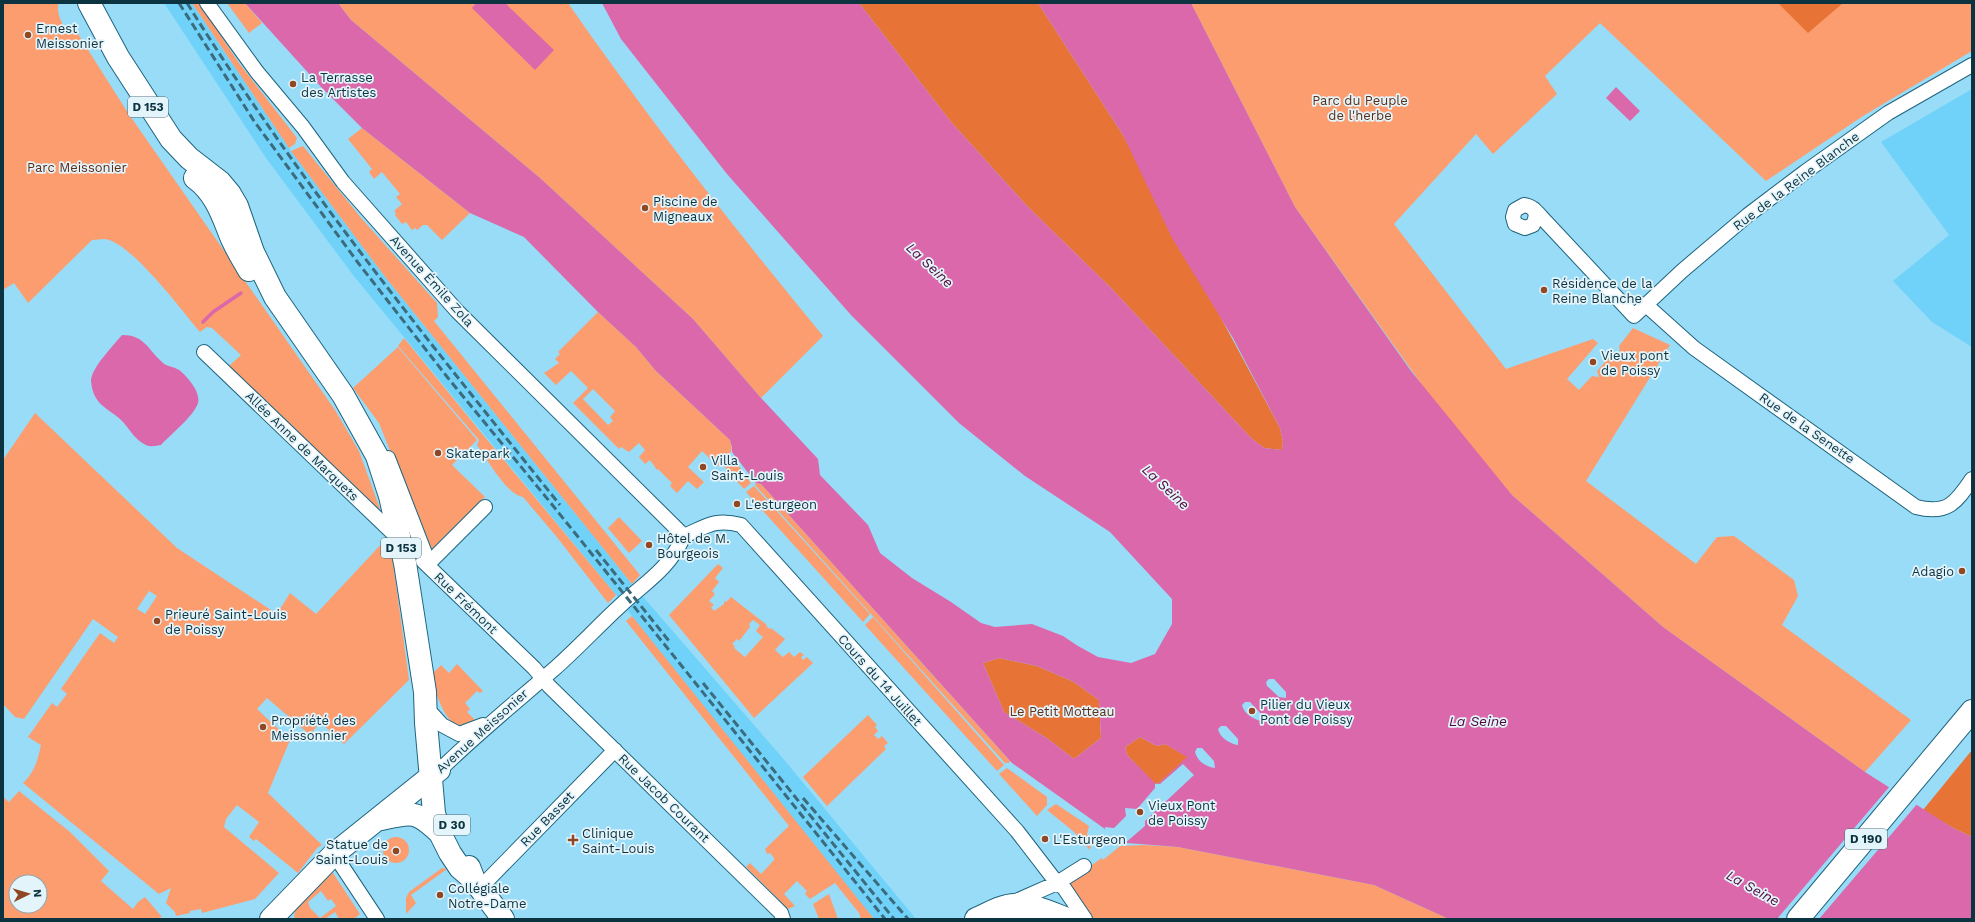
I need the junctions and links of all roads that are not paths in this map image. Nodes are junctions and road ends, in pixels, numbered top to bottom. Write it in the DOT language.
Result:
graph roads {
  1 [pos="75,3"];
  2 [pos="89,3"];
  3 [pos="207,3"];
  4 [pos="1972,65"];
  5 [pos="1534,209"];
  6 [pos="274,298"];
  7 [pos="1645,304"];
  8 [pos="204,352"];
  9 [pos="353,412"];
  10 [pos="1972,479"];
  11 [pos="485,507"];
  12 [pos="684,536"];
  13 [pos="400,539"];
  14 [pos="427,565"];
  15 [pos="542,678"];
  16 [pos="425,692"];
  17 [pos="1972,711"];
  18 [pos="432,714"];
  19 [pos="1972,717"];
  20 [pos="492,721"];
  21 [pos="615,750"];
  22 [pos="1939,753"];
  23 [pos="437,772"];
  24 [pos="377,820"];
  25 [pos="440,833"];
  26 [pos="334,854"];
  27 [pos="1084,866"];
  28 [pos="477,884"];
  29 [pos="1061,887"];
  30 [pos="1006,914"];
  31 [pos="276,917"];
  32 [pos="978,918"];
  33 [pos="1053,918"];
  34 [pos="377,919"];
  35 [pos="503,919"];
  36 [pos="783,919"];
  37 [pos="1085,919"];
  38 [pos="1798,919"];
  1 -- 6 [label="main road, D 153"];
  2 -- 6 [label="main road, D 153"];
  3 -- 12 [label="street, Avenue Émile Zola"];
  4 -- 7 [label="street, Rue de la Reine Blanche"];
  5 -- 7 [label="street, Rue de la Reine Blanche"];
  6 -- 9 [label="main road, D 153"];
  7 -- 10 [label="street, Rue de la Senette"];
  8 -- 13 [label="street, Allée Anne de Marquets"];
  9 -- 13 [label="main road, D 153"];
  9 -- 14 [label="street, Rue Frémont"];
  11 -- 14 [label="street"];
  12 -- 15 [label="street, Avenue Meissonier"];
  12 -- 29 [label="street, Cours du 14 Juillet"];
  13 -- 14 [label="street, Allée Anne de Marquets"];
  13 -- 16 [label="main road, D 153"];
  14 -- 15 [label="street, Rue Frémont"];
  15 -- 20 [label="street, Avenue Meissonier"];
  15 -- 21 [label="street, Rue Jacob Courant"];
  16 -- 18 [label="main road, D 30"];
  16 -- 23 [label="main road, D 153"];
  17 -- 22 [label="main road, D 190"];
  18 -- 20 [label="street"];
  18 -- 23 [label="main road, D 30"];
  19 -- 22 [label="main road, D 190"];
  20 -- 23 [label="street, Avenue Meissonier"];
  21 -- 28 [label="street, Rue Basset"];
  21 -- 36 [label="street, Rue Jacob Courant"];
  22 -- 38 [label="main road, D 190"];
  23 -- 24 [label="main road, Avenue Meissonier / D 30"];
  23 -- 25 [label="main road, D 153"];
  23 -- 28 [label="main road, D 30"];
  24 -- 25 [label="main road, D 30"];
  24 -- 26 [label="main road, Avenue Meissonier / D 30"];
  25 -- 28 [label="main road, D 153"];
  26 -- 31 [label="main road, Avenue Meissonier / D 30"];
  26 -- 34 [label="street"];
  27 -- 29 [label="street"];
  28 -- 35 [label="main road, D 30"];
  29 -- 30 [label="street"];
  29 -- 33 [label="street"];
  29 -- 37 [label="street, Cours du 14 Juillet"];
  30 -- 32 [label="main road"];
  30 -- 33 [label="main road"];
}
